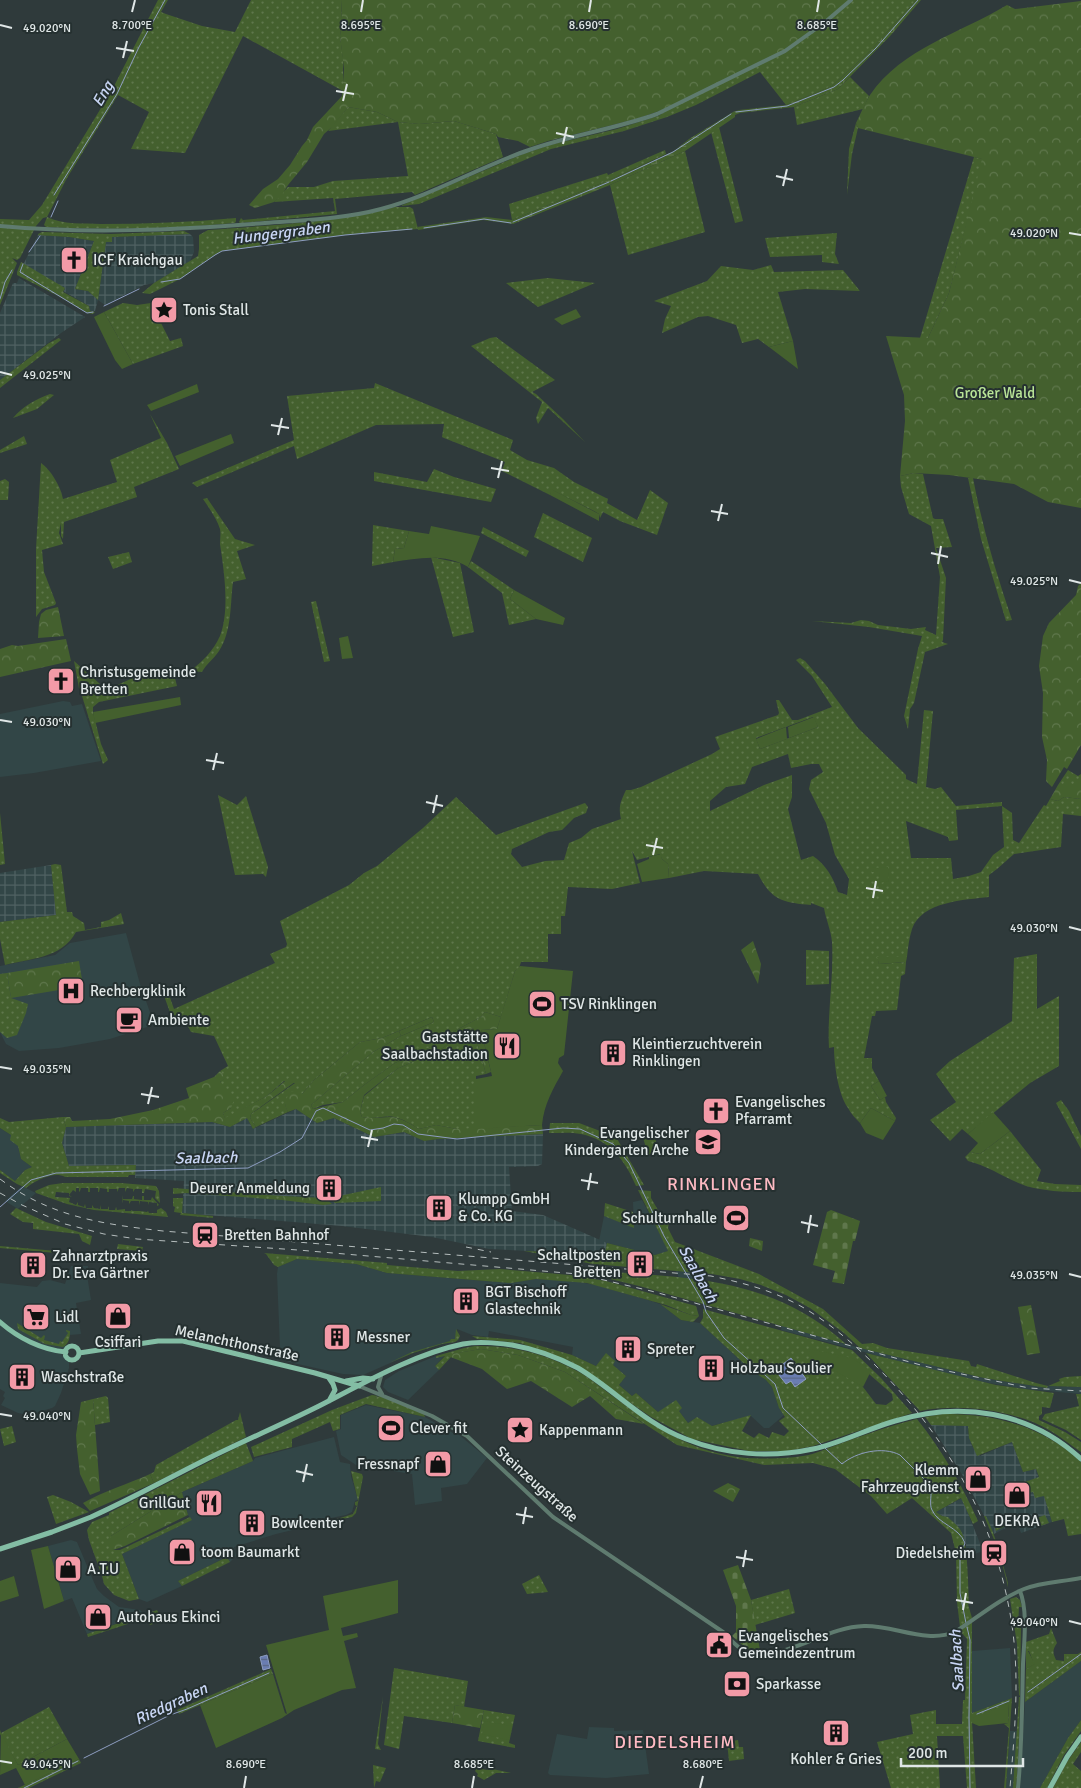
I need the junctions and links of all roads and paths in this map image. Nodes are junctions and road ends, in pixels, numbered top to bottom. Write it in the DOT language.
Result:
graph roads {
  1 [pos="851,0"];
  2 [pos="0,226"];
  3 [pos="0,1322"];
  4 [pos="66,1352"];
  5 [pos="79,1353"];
  6 [pos="381,1376"];
  7 [pos="328,1377"];
  8 [pos="373,1379"];
  9 [pos="344,1381"];
  10 [pos="359,1386"];
  11 [pos="382,1394"];
  12 [pos="328,1401"];
  13 [pos="1081,1459"];
  14 [pos="0,1549"];
  15 [pos="1081,1578"];
  16 [pos="1020,1591"];
  17 [pos="1081,1737"];
  18 [pos="1018,1788"];
  19 [pos="1050,1788"];
  1 -- 2 [label="street"];
  3 -- 4 [label="main road"];
  4 -- 5 [label="main road"];
  4 -- 5 [label="main road"];
  5 -- 7 [label="main road, Melanchthonstraße"];
  6 -- 8 [label="main road"];
  6 -- 11 [label="street"];
  6 -- 13 [label="main road"];
  7 -- 9 [label="main road, Melanchthonstraße"];
  7 -- 12 [label="main road"];
  8 -- 9 [label="main road"];
  8 -- 10 [label="main road"];
  9 -- 10 [label="main road, Melanchthonstraße"];
  10 -- 11 [label="street, Steinzeugstraße"];
  10 -- 12 [label="main road"];
  11 -- 16 [label="street, Steinzeugstraße"];
  12 -- 14 [label="main road"];
  15 -- 16 [label="street"];
  16 -- 18 [label="street"];
  17 -- 19 [label="main road"];
}
